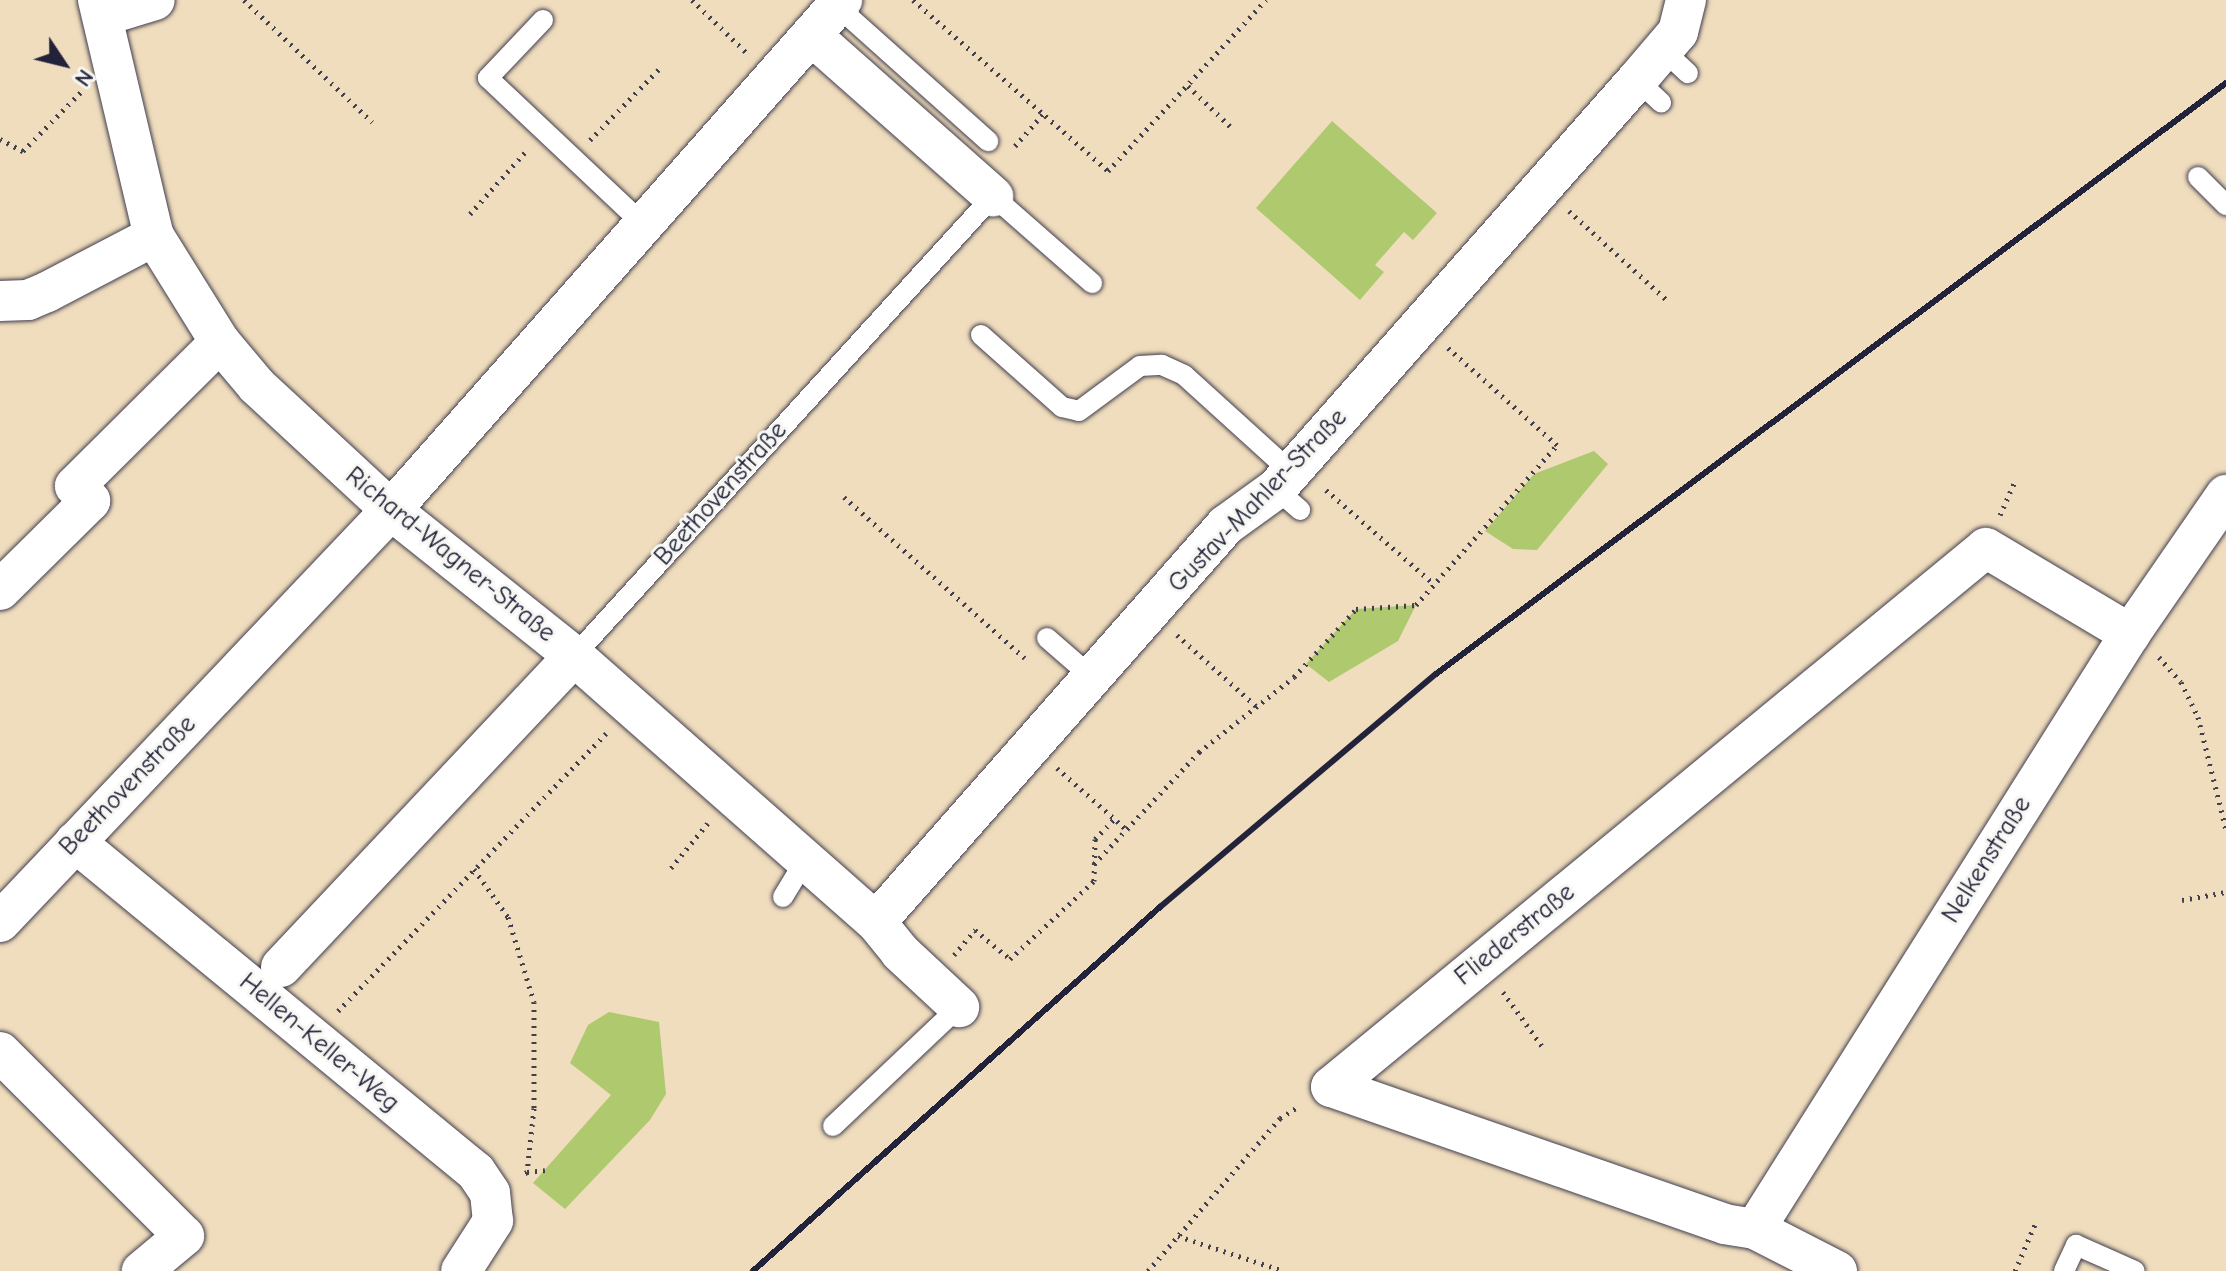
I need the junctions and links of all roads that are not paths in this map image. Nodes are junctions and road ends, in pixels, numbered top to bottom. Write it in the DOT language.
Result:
graph roads {
  1 [pos="155,0"];
  2 [pos="1686,0"];
  3 [pos="101,8"];
  4 [pos="830,14"];
  5 [pos="543,20"];
  6 [pos="988,141"];
  7 [pos="2198,177"];
  8 [pos="993,196"];
  9 [pos="2226,205"];
  10 [pos="645,226"];
  11 [pos="154,236"];
  12 [pos="1092,283"];
  13 [pos="0,306"];
  14 [pos="981,335"];
  15 [pos="220,342"];
  16 [pos="1291,484"];
  17 [pos="2226,495"];
  18 [pos="391,510"];
  19 [pos="0,590"];
  20 [pos="2130,634"];
  21 [pos="1047,638"];
  22 [pos="574,656"];
  23 [pos="1094,679"];
  24 [pos="75,842"];
  25 [pos="806,859"];
  26 [pos="783,897"];
  27 [pos="0,922"];
  28 [pos="876,922"];
  29 [pos="281,967"];
  30 [pos="946,995"];
  31 [pos="0,1052"];
  32 [pos="833,1126"];
  33 [pos="1755,1229"];
  34 [pos="142,1271"];
  35 [pos="461,1271"];
  36 [pos="1837,1271"];
  37 [pos="2064,1271"];
  38 [pos="2135,1271"];
  1 -- 3 [label="street"];
  2 -- 16 [label="street, Gustav-Mahler-Straße"];
  3 -- 11 [label="street, Richard-Wagner-Straße"];
  4 -- 6 [label="lane"];
  4 -- 8 [label="street"];
  4 -- 10 [label="street, Beethovenstraße"];
  5 -- 10 [label="lane"];
  7 -- 9 [label="lane"];
  8 -- 12 [label="lane"];
  8 -- 22 [label="lane, Beethovenstraße"];
  10 -- 18 [label="street, Beethovenstraße"];
  11 -- 13 [label="street"];
  11 -- 15 [label="street, Richard-Wagner-Straße"];
  14 -- 16 [label="lane"];
  15 -- 18 [label="street, Richard-Wagner-Straße"];
  15 -- 19 [label="street"];
  16 -- 23 [label="street, Gustav-Mahler-Straße"];
  17 -- 20 [label="street, Nelkenstraße"];
  18 -- 22 [label="street, Richard-Wagner-Straße"];
  18 -- 24 [label="street, Beethovenstraße"];
  20 -- 33 [label="street, Nelkenstraße"];
  20 -- 33 [label="street, Fliederstraße"];
  21 -- 23 [label="lane"];
  22 -- 25 [label="street, Richard-Wagner-Straße"];
  22 -- 29 [label="street, Beethovenstraße"];
  23 -- 28 [label="street, Gustav-Mahler-Straße"];
  24 -- 27 [label="street, Beethovenstraße"];
  24 -- 35 [label="street, Hellen-Keller-Weg"];
  25 -- 26 [label="lane"];
  25 -- 28 [label="street, Richard-Wagner-Straße"];
  28 -- 30 [label="street, Richard-Wagner-Straße"];
  30 -- 32 [label="lane"];
  31 -- 34 [label="street"];
  33 -- 36 [label="street"];
  37 -- 38 [label="lane"];
}
